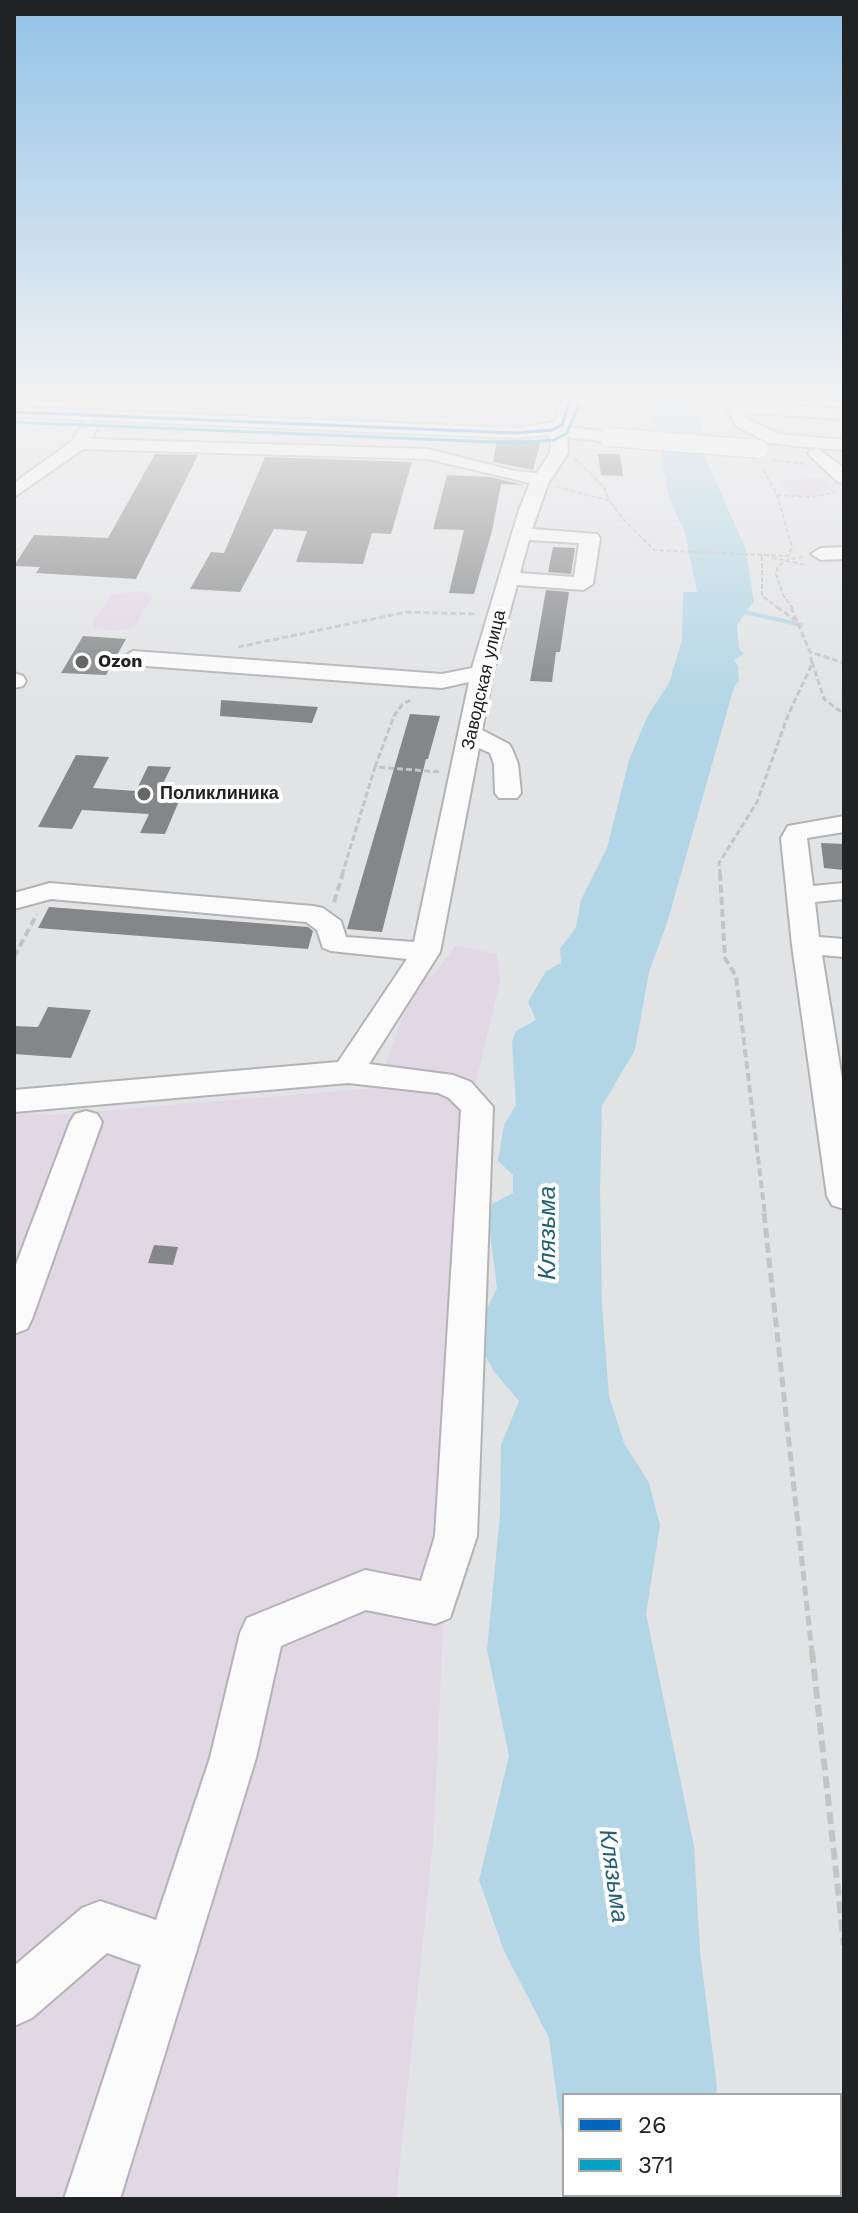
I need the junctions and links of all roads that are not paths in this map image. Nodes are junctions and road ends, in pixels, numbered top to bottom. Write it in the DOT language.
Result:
graph roads {
  1 [pos="532,504"];
  2 [pos="521,534"];
  3 [pos="844,553"];
  4 [pos="816,560"];
  5 [pos="508,578"];
  6 [pos="133,658"];
  7 [pos="482,673"];
  8 [pos="471,734"];
  9 [pos="508,793"];
  10 [pos="844,824"];
  11 [pos="844,891"];
  12 [pos="801,895"];
  13 [pos="14,901"];
  14 [pos="806,945"];
  15 [pos="844,948"];
  16 [pos="426,952"];
  17 [pos="830,1020"];
  18 [pos="348,1072"];
  19 [pos="836,1095"];
  20 [pos="14,1101"];
  21 [pos="86,1122"];
  22 [pos="843,1186"];
  23 [pos="14,1319"];
  24 [pos="171,1950"];
  25 [pos="14,2000"];
  26 [pos="92,2199"];
  1 -- 2 [label="street, Заводская улица"];
  2 -- 5 [label="street, Заводская улица"];
  2 -- 5 [label="street"];
  3 -- 4 [label="street"];
  5 -- 7 [label="street, Заводская улица"];
  6 -- 7 [label="street"];
  7 -- 8 [label="street, Заводская улица"];
  8 -- 9 [label="street"];
  8 -- 16 [label="street, Заводская улица"];
  10 -- 12 [label="street"];
  11 -- 12 [label="street"];
  12 -- 14 [label="street"];
  13 -- 16 [label="street"];
  14 -- 15 [label="street"];
  14 -- 17 [label="street"];
  16 -- 18 [label="street"];
  17 -- 19 [label="street"];
  18 -- 20 [label="street"];
  18 -- 24 [label="street"];
  19 -- 22 [label="street"];
  21 -- 23 [label="street"];
  24 -- 25 [label="street"];
  24 -- 26 [label="street"];
}
